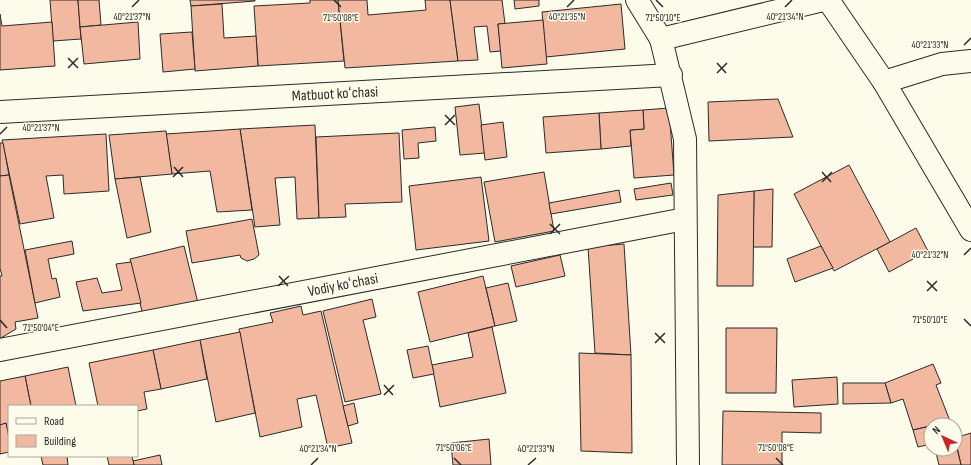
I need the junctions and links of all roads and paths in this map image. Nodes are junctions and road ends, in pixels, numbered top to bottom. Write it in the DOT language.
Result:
graph roads {
  1 [pos="636,0"];
  2 [pos="823,0"];
  3 [pos="828,0"];
  4 [pos="661,39"];
  5 [pos="971,61"];
  6 [pos="670,75"];
  7 [pos="884,82"];
  8 [pos="0,112"];
  9 [pos="686,219"];
  10 [pos="971,230"];
  11 [pos="0,350"];
  12 [pos="688,465"];
  1 -- 4 [label="street"];
  2 -- 4 [label="street"];
  3 -- 7 [label="street"];
  4 -- 6 [label="street"];
  5 -- 7 [label="street"];
  6 -- 8 [label="street, Matbuot koʻchasi"];
  6 -- 9 [label="street"];
  7 -- 10 [label="street"];
  9 -- 11 [label="street, Vodiy koʻchasi"];
  9 -- 12 [label="street"];
}
